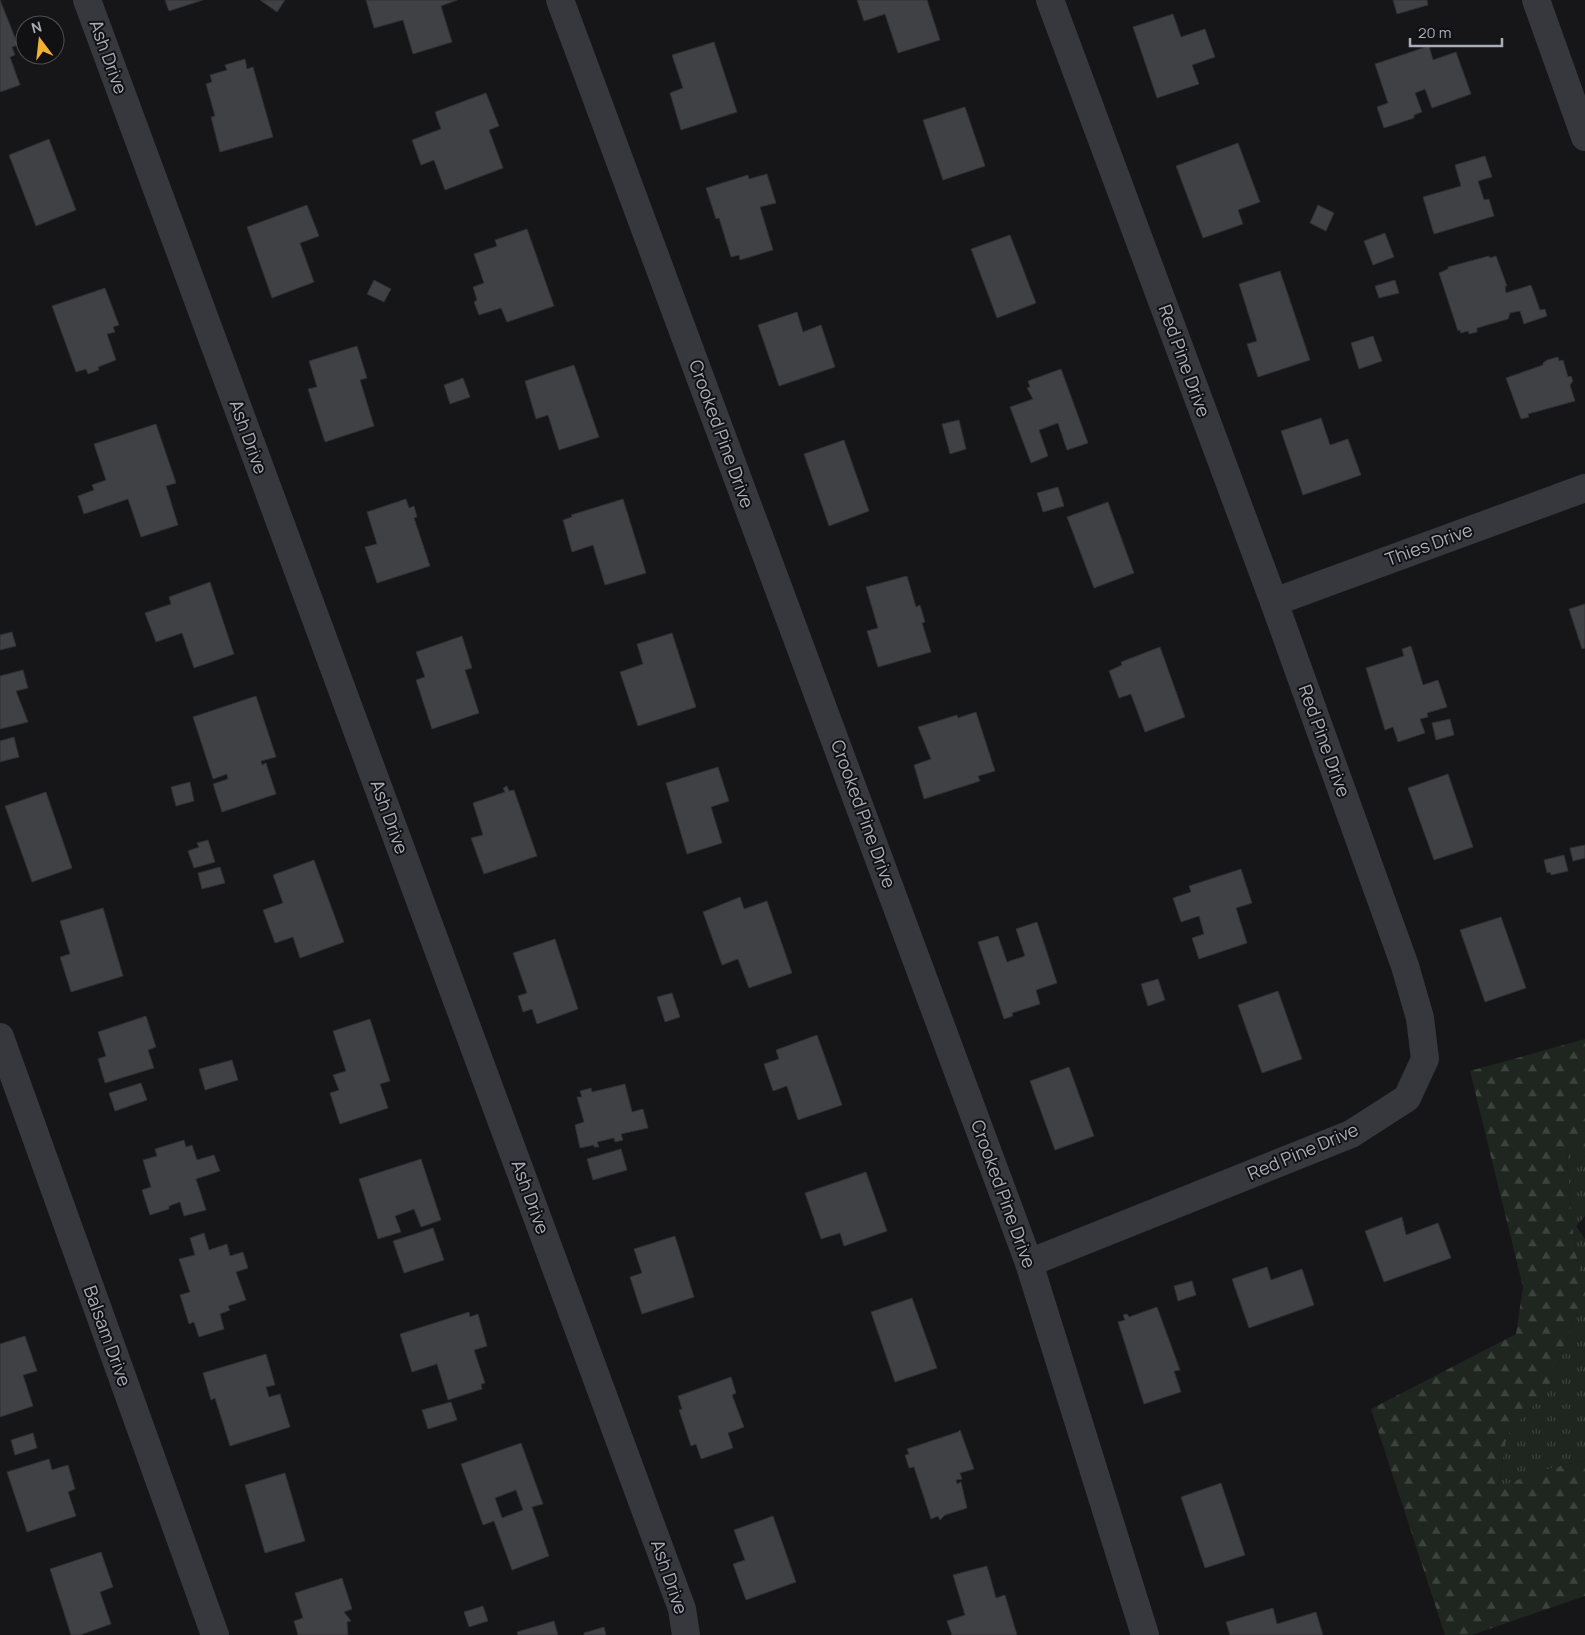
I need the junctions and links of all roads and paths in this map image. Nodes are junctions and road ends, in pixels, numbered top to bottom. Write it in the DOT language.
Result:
graph roads {
  1 [pos="87,0"];
  2 [pos="560,0"];
  3 [pos="1050,0"];
  4 [pos="1536,0"];
  5 [pos="1585,136"];
  6 [pos="1585,488"];
  7 [pos="1274,602"];
  8 [pos="0,1037"];
  9 [pos="1029,1263"];
  10 [pos="215,1635"];
  11 [pos="686,1635"];
  12 [pos="1145,1635"];
  1 -- 11 [label="street, Ash Drive"];
  2 -- 9 [label="street, Crooked Pine Drive"];
  3 -- 7 [label="street, Red Pine Drive"];
  4 -- 5 [label="street"];
  6 -- 7 [label="street, Thies Drive"];
  7 -- 9 [label="street, Red Pine Drive"];
  8 -- 10 [label="street, Balsam Drive"];
  9 -- 12 [label="street, Crooked Pine Drive"];
}
